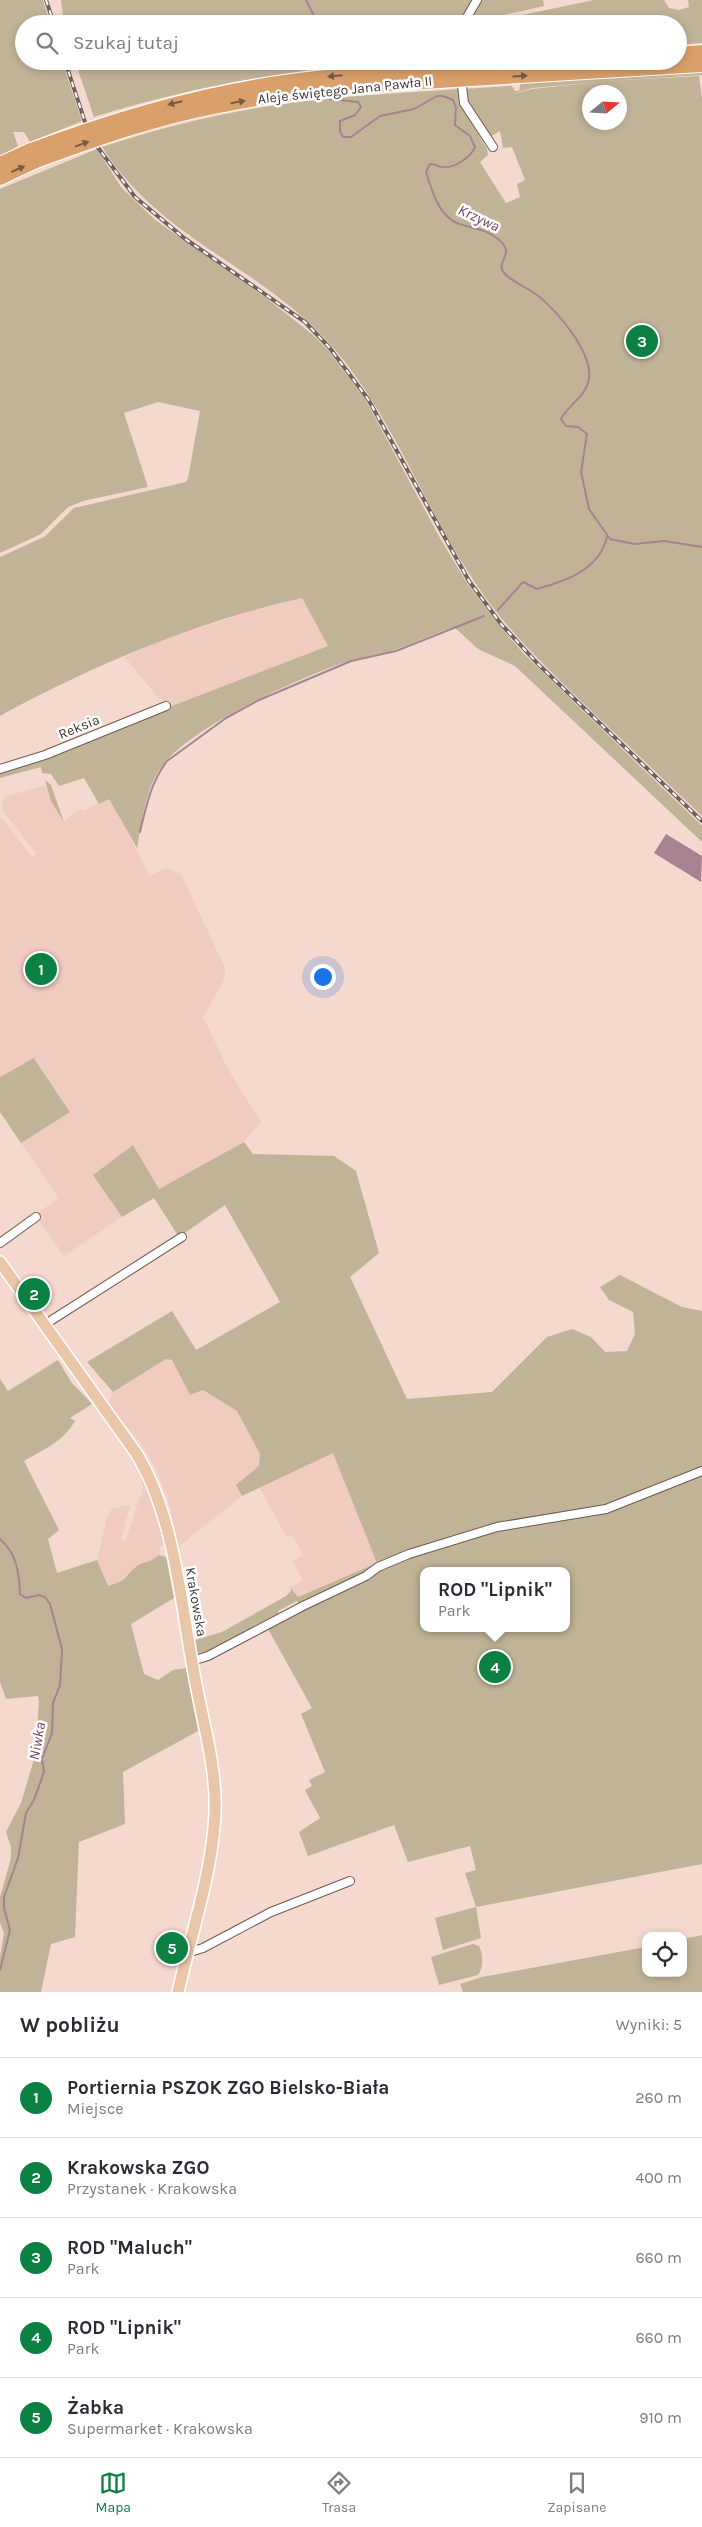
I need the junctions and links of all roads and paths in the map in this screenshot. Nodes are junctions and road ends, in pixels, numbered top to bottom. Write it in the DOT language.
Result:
graph roads {
  1 [pos="477,0"];
  2 [pos="468,15"];
  3 [pos="702,52"];
  4 [pos="687,53"];
  5 [pos="687,65"];
  6 [pos="702,65"];
  7 [pos="451,70"];
  8 [pos="467,70"];
  9 [pos="493,147"];
  10 [pos="34,156"];
  11 [pos="0,164"];
  12 [pos="0,178"];
  13 [pos="166,706"];
  14 [pos="0,769"];
  15 [pos="36,1217"];
  16 [pos="182,1237"];
  17 [pos="0,1243"];
  18 [pos="0,1262"];
  19 [pos="44,1325"];
  20 [pos="702,1471"];
  21 [pos="192,1661"];
  22 [pos="350,1881"];
  23 [pos="187,1953"];
  24 [pos="178,1992"];
  1 -- 2 [label="street"];
  3 -- 4 [label="highway"];
  5 -- 6 [label="highway, Aleje świętego Jana Pawła II, one-way"];
  7 -- 10 [label="highway, Aleje świętego Jana Pawła II, bridge"];
  8 -- 9 [label="street"];
  10 -- 11 [label="highway, Aleje świętego Jana Pawła II"];
  12 -- 10 [label="highway, Aleje świętego Jana Pawła II, one-way"];
  13 -- 14 [label="street, Reksia"];
  15 -- 17 [label="street"];
  16 -- 19 [label="street"];
  18 -- 19 [label="main road, Krakowska"];
  19 -- 21 [label="main road, Krakowska"];
  20 -- 21 [label="street"];
  21 -- 23 [label="main road, Krakowska"];
  22 -- 23 [label="street"];
  23 -- 24 [label="main road, Krakowska"];
}
